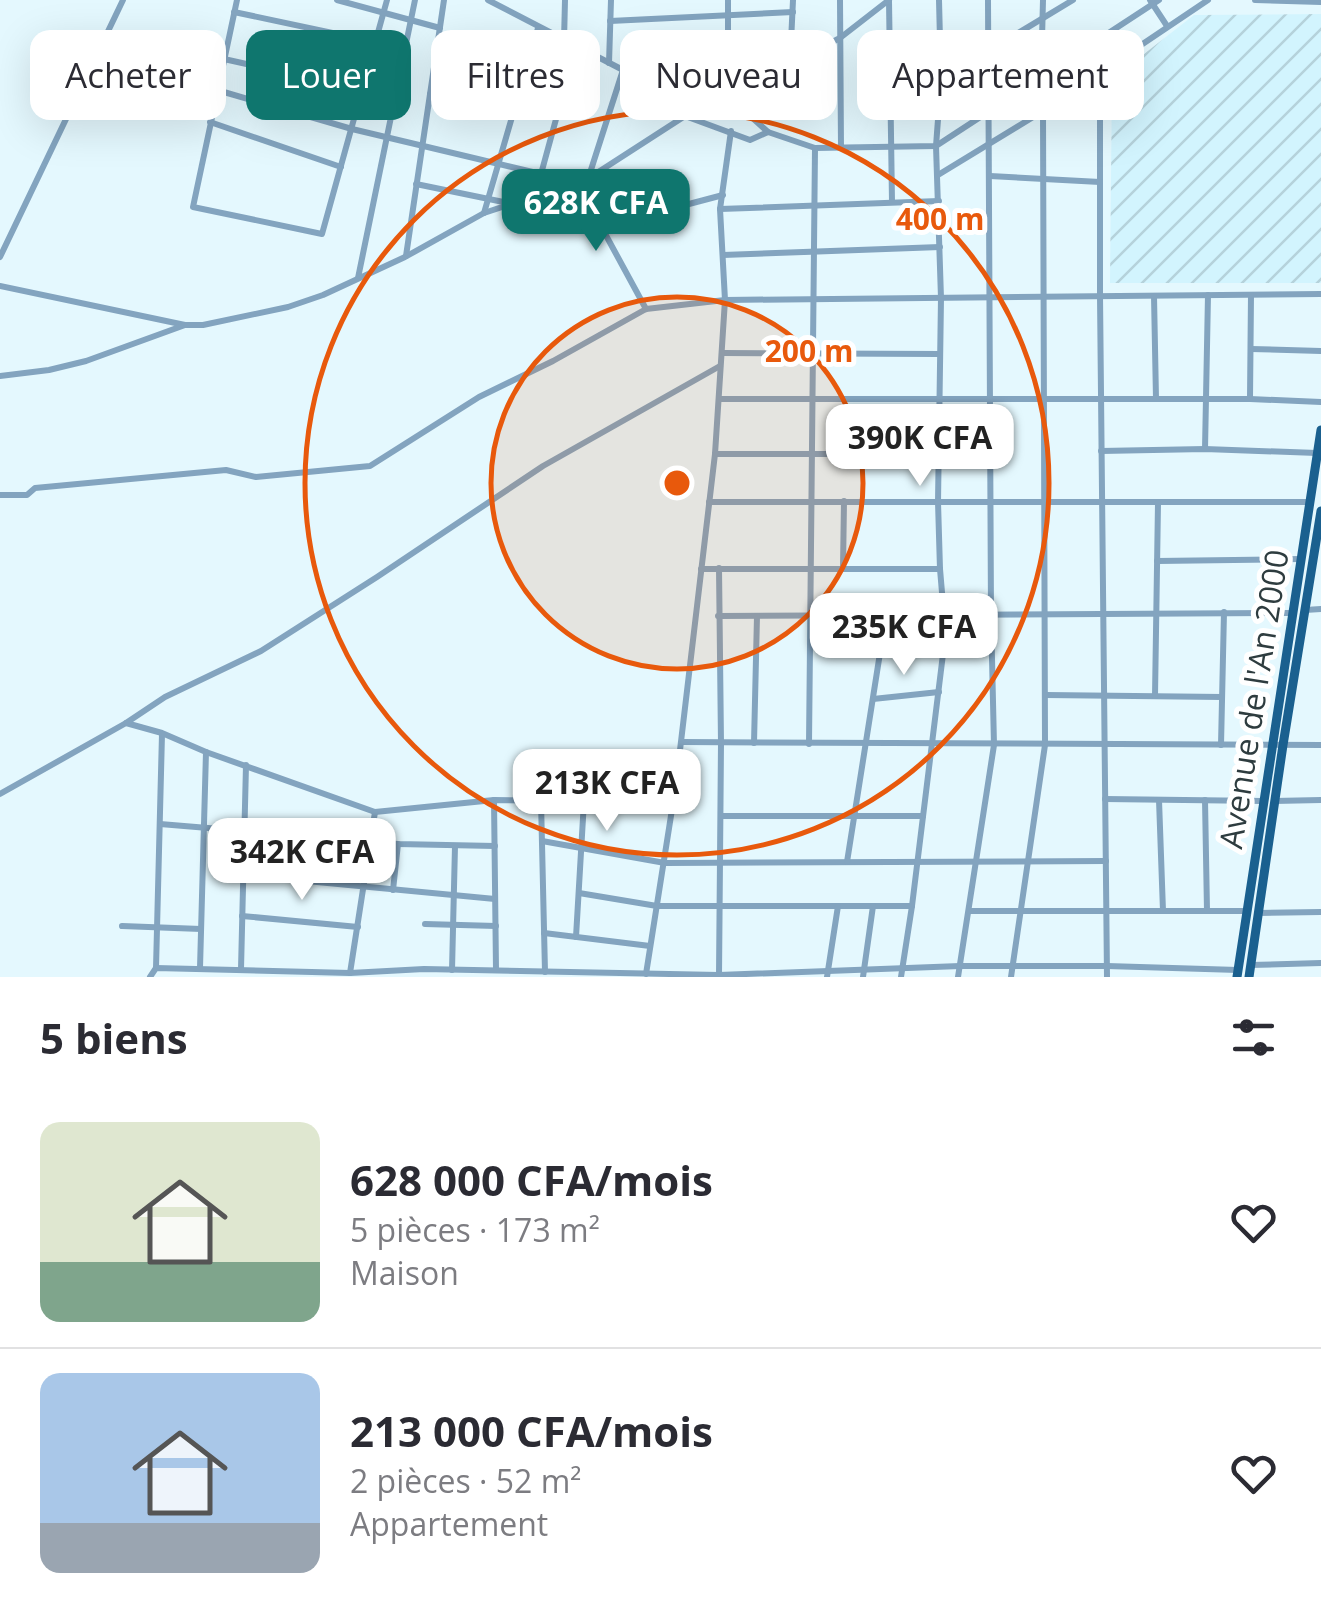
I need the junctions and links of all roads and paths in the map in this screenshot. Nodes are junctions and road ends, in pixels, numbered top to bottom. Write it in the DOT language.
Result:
graph roads {
  1 [pos="123,0"];
  2 [pos="236,0"];
  3 [pos="387,0"];
  4 [pos="415,0"];
  5 [pos="444,0"];
  6 [pos="488,0"];
  7 [pos="565,0"];
  8 [pos="611,0"];
  9 [pos="728,0"];
  10 [pos="793,0"];
  11 [pos="840,0"];
  12 [pos="889,0"];
  13 [pos="939,0"];
  14 [pos="988,0"];
  15 [pos="1043,0"];
  16 [pos="1073,0"];
  17 [pos="1208,0"];
  18 [pos="1255,0"];
  19 [pos="343,1"];
  20 [pos="1154,2"];
  21 [pos="1321,2"];
  22 [pos="234,12"];
  23 [pos="384,12"];
  24 [pos="792,12"];
  25 [pos="728,15"];
  26 [pos="1043,18"];
  27 [pos="411,20"];
  28 [pos="610,21"];
  29 [pos="1167,26"];
  30 [pos="440,28"];
  31 [pos="538,28"];
  32 [pos="319,30"];
  33 [pos="379,30"];
  34 [pos="542,30"];
  35 [pos="564,30"];
  36 [pos="728,30"];
  37 [pos="791,30"];
  38 [pos="939,30"];
  39 [pos="988,30"];
  40 [pos="1022,30"];
  41 [pos="1043,30"];
  42 [pos="1112,30"];
  43 [pos="840,38"];
  44 [pos="837,40"];
  45 [pos="1144,42"];
  46 [pos="226,50"];
  47 [pos="600,58"];
  48 [pos="609,63"];
  49 [pos="620,68"];
  50 [pos="620,80"];
  51 [pos="226,93"];
  52 [pos="430,94"];
  53 [pos="354,120"];
  54 [pos="511,120"];
  55 [pos="555,120"];
  56 [pos="679,120"];
  57 [pos="697,120"];
  58 [pos="755,120"];
  59 [pos="938,120"];
  60 [pos="976,120"];
  61 [pos="989,120"];
  62 [pos="1028,120"];
  63 [pos="1043,120"];
  64 [pos="1100,120"];
  65 [pos="210,122"];
  66 [pos="352,128"];
  67 [pos="731,131"];
  68 [pos="768,132"];
  69 [pos="386,137"];
  70 [pos="990,143"];
  71 [pos="422,146"];
  72 [pos="936,146"];
  73 [pos="815,148"];
  74 [pos="841,148"];
  75 [pos="891,148"];
  76 [pos="498,164"];
  77 [pos="341,168"];
  78 [pos="541,174"];
  79 [pos="938,175"];
  80 [pos="990,176"];
  81 [pos="589,178"];
  82 [pos="1043,180"];
  83 [pos="577,182"];
  84 [pos="1100,182"];
  85 [pos="416,184"];
  86 [pos="723,195"];
  87 [pos="535,197"];
  88 [pos="488,199"];
  89 [pos="938,200"];
  90 [pos="892,202"];
  91 [pos="515,204"];
  92 [pos="814,204"];
  93 [pos="720,208"];
  94 [pos="484,213"];
  95 [pos="602,227"];
  96 [pos="940,247"];
  97 [pos="814,252"];
  98 [pos="722,255"];
  99 [pos="0,257"];
  100 [pos="406,257"];
  101 [pos="357,278"];
  102 [pos="0,286"];
  103 [pos="1252,294"];
  104 [pos="1321,294"];
  105 [pos="1208,295"];
  106 [pos="1100,296"];
  107 [pos="1154,296"];
  108 [pos="1044,297"];
  109 [pos="941,298"];
  110 [pos="990,298"];
  111 [pos="725,300"];
  112 [pos="814,300"];
  113 [pos="646,309"];
  114 [pos="185,325"];
  115 [pos="1251,349"];
  116 [pos="1321,352"];
  117 [pos="722,353"];
  118 [pos="813,354"];
  119 [pos="939,354"];
  120 [pos="722,366"];
  121 [pos="0,376"];
  122 [pos="939,398"];
  123 [pos="1044,398"];
  124 [pos="1101,398"];
  125 [pos="720,399"];
  126 [pos="812,399"];
  127 [pos="990,399"];
  128 [pos="1156,399"];
  129 [pos="1206,399"];
  130 [pos="1250,399"];
  131 [pos="1321,402"];
  132 [pos="1321,430"];
  133 [pos="1205,449"];
  134 [pos="1101,451"];
  135 [pos="1318,453"];
  136 [pos="715,454"];
  137 [pos="938,454"];
  138 [pos="812,455"];
  139 [pos="0,494"];
  140 [pos="811,501"];
  141 [pos="844,501"];
  142 [pos="709,502"];
  143 [pos="938,502"];
  144 [pos="991,502"];
  145 [pos="1045,502"];
  146 [pos="1102,502"];
  147 [pos="1309,502"];
  148 [pos="1158,503"];
  149 [pos="1321,511"];
  150 [pos="1300,559"];
  151 [pos="1157,561"];
  152 [pos="719,568"];
  153 [pos="940,568"];
  154 [pos="701,569"];
  155 [pos="843,569"];
  156 [pos="810,570"];
  157 [pos="1305,610"];
  158 [pos="1321,610"];
  159 [pos="1224,612"];
  160 [pos="1103,613"];
  161 [pos="1156,613"];
  162 [pos="1292,613"];
  163 [pos="992,614"];
  164 [pos="1046,614"];
  165 [pos="886,615"];
  166 [pos="718,616"];
  167 [pos="756,616"];
  168 [pos="810,616"];
  169 [pos="944,616"];
  170 [pos="939,692"];
  171 [pos="1046,695"];
  172 [pos="1104,696"];
  173 [pos="1156,696"];
  174 [pos="1222,697"];
  175 [pos="873,699"];
  176 [pos="126,723"];
  177 [pos="162,734"];
  178 [pos="682,742"];
  179 [pos="722,743"];
  180 [pos="754,743"];
  181 [pos="809,744"];
  182 [pos="866,744"];
  183 [pos="932,744"];
  184 [pos="994,745"];
  185 [pos="1046,745"];
  186 [pos="1104,745"];
  187 [pos="1221,745"];
  188 [pos="1271,745"];
  189 [pos="1283,745"];
  190 [pos="1321,745"];
  191 [pos="206,752"];
  192 [pos="246,765"];
  193 [pos="676,784"];
  194 [pos="0,794"];
  195 [pos="1105,799"];
  196 [pos="494,800"];
  197 [pos="1159,800"];
  198 [pos="1205,800"];
  199 [pos="1321,800"];
  200 [pos="542,801"];
  201 [pos="1274,801"];
  202 [pos="584,802"];
  203 [pos="1262,802"];
  204 [pos="374,812"];
  205 [pos="720,816"];
  206 [pos="854,816"];
  207 [pos="924,816"];
  208 [pos="160,824"];
  209 [pos="204,827"];
  210 [pos="244,830"];
  211 [pos="370,840"];
  212 [pos="542,841"];
  213 [pos="398,844"];
  214 [pos="455,846"];
  215 [pos="494,846"];
  216 [pos="582,848"];
  217 [pos="1029,861"];
  218 [pos="1106,861"];
  219 [pos="847,862"];
  220 [pos="918,862"];
  221 [pos="978,862"];
  222 [pos="665,863"];
  223 [pos="720,863"];
  224 [pos="244,875"];
  225 [pos="364,887"];
  226 [pos="393,890"];
  227 [pos="579,894"];
  228 [pos="454,896"];
  229 [pos="495,900"];
  230 [pos="657,906"];
  231 [pos="720,906"];
  232 [pos="838,906"];
  233 [pos="873,906"];
  234 [pos="912,906"];
  235 [pos="1162,910"];
  236 [pos="970,911"];
  237 [pos="1021,911"];
  238 [pos="1106,911"];
  239 [pos="1206,911"];
  240 [pos="1246,911"];
  241 [pos="1321,912"];
  242 [pos="1259,913"];
  243 [pos="242,916"];
  244 [pos="425,924"];
  245 [pos="453,924"];
  246 [pos="122,926"];
  247 [pos="496,926"];
  248 [pos="157,927"];
  249 [pos="358,927"];
  250 [pos="201,928"];
  251 [pos="544,933"];
  252 [pos="576,937"];
  253 [pos="650,946"];
  254 [pos="1321,963"];
  255 [pos="1250,965"];
  256 [pos="960,966"];
  257 [pos="1012,966"];
  258 [pos="1107,966"];
  259 [pos="902,967"];
  260 [pos="156,968"];
  261 [pos="200,968"];
  262 [pos="241,969"];
  263 [pos="452,970"];
  264 [pos="496,970"];
  265 [pos="545,972"];
  266 [pos="1158,972"];
  267 [pos="350,973"];
  268 [pos="828,973"];
  269 [pos="863,973"];
  270 [pos="570,974"];
  271 [pos="646,974"];
  272 [pos="1238,974"];
  273 [pos="636,975"];
  274 [pos="604,976"];
  275 [pos="719,976"];
  276 [pos="150,977"];
  277 [pos="900,977"];
  278 [pos="958,977"];
  279 [pos="1011,977"];
  280 [pos="1107,977"];
  281 [pos="1248,977"];
  1 -- 99 [label="street"];
  2 -- 22 [label="street"];
  3 -- 23 [label="street"];
  4 -- 27 [label="street"];
  5 -- 30 [label="street"];
  6 -- 31 [label="street"];
  7 -- 35 [label="street"];
  8 -- 28 [label="street"];
  9 -- 25 [label="street"];
  10 -- 24 [label="street"];
  11 -- 43 [label="street"];
  12 -- 43 [label="street"];
  12 -- 75 [label="street"];
  13 -- 38 [label="street"];
  14 -- 39 [label="street"];
  15 -- 26 [label="street"];
  16 -- 26 [label="street"];
  17 -- 29 [label="street"];
  18 -- 21 [label="street"];
  19 -- 23 [label="street"];
  20 -- 29 [label="street"];
  20 -- 42 [label="street"];
  22 -- 32 [label="street"];
  22 -- 46 [label="street"];
  23 -- 27 [label="street"];
  23 -- 33 [label="street"];
  24 -- 25 [label="street"];
  24 -- 37 [label="street"];
  25 -- 28 [label="street"];
  25 -- 36 [label="street"];
  26 -- 40 [label="street"];
  26 -- 41 [label="street"];
  27 -- 30 [label="street"];
  27 -- 69 [label="street"];
  28 -- 48 [label="street"];
  29 -- 45 [label="street"];
  30 -- 52 [label="street"];
  31 -- 34 [label="street"];
  43 -- 44 [label="street"];
  43 -- 74 [label="street"];
  47 -- 48 [label="street"];
  48 -- 49 [label="street"];
  50 -- 81 [label="street"];
  51 -- 66 [label="street"];
  52 -- 71 [label="street"];
  53 -- 66 [label="street"];
  54 -- 76 [label="street"];
  55 -- 78 [label="street"];
  56 -- 81 [label="street"];
  57 -- 67 [label="street"];
  58 -- 68 [label="street"];
  59 -- 72 [label="street"];
  60 -- 72 [label="street"];
  61 -- 70 [label="street"];
  62 -- 70 [label="street"];
  63 -- 82 [label="street"];
  64 -- 84 [label="street"];
  65 -- 77 [label="street"];
  65 -- 77 [label="street"];
  66 -- 69 [label="street"];
  66 -- 77 [label="street"];
  67 -- 68 [label="street"];
  67 -- 86 [label="street"];
  68 -- 73 [label="street"];
  69 -- 71 [label="street"];
  69 -- 101 [label="street"];
  70 -- 79 [label="street"];
  70 -- 80 [label="street"];
  71 -- 76 [label="street"];
  71 -- 85 [label="street"];
  72 -- 75 [label="street"];
  72 -- 79 [label="street"];
  73 -- 74 [label="street"];
  73 -- 92 [label="street"];
  74 -- 75 [label="street"];
  75 -- 90 [label="street"];
  76 -- 78 [label="street"];
  76 -- 88 [label="street"];
  78 -- 87 [label="street"];
  79 -- 89 [label="street"];
  80 -- 82 [label="street"];
  80 -- 110 [label="street"];
  81 -- 83 [label="street"];
  82 -- 84 [label="street"];
  82 -- 108 [label="street"];
  83 -- 87 [label="street"];
  83 -- 95 [label="street"];
  84 -- 106 [label="street"];
  85 -- 88 [label="street"];
  85 -- 100 [label="street"];
  86 -- 93 [label="street"];
  86 -- 95 [label="street"];
  87 -- 91 [label="street"];
  88 -- 91 [label="street"];
  88 -- 94 [label="street"];
  89 -- 90 [label="street"];
  89 -- 96 [label="street"];
  90 -- 92 [label="street"];
  91 -- 94 [label="street"];
  92 -- 93 [label="street"];
  92 -- 97 [label="street"];
  93 -- 98 [label="street"];
  94 -- 100 [label="street"];
  95 -- 113 [label="street"];
  96 -- 97 [label="street"];
  96 -- 109 [label="street"];
  97 -- 98 [label="street"];
  97 -- 112 [label="street"];
  98 -- 111 [label="street"];
  100 -- 101 [label="street"];
  101 -- 114 [label="street"];
  102 -- 114 [label="street"];
  103 -- 104 [label="street"];
  103 -- 105 [label="street"];
  103 -- 115 [label="street"];
  105 -- 107 [label="street"];
  105 -- 129 [label="street"];
  106 -- 107 [label="street"];
  106 -- 108 [label="street"];
  106 -- 124 [label="street"];
  107 -- 128 [label="street"];
  108 -- 110 [label="street"];
  108 -- 123 [label="street"];
  109 -- 110 [label="street"];
  109 -- 112 [label="street"];
  109 -- 119 [label="street"];
  110 -- 127 [label="street"];
  111 -- 112 [label="street"];
  111 -- 113 [label="street"];
  111 -- 117 [label="street"];
  112 -- 118 [label="street"];
  113 -- 139 [label="street"];
  114 -- 121 [label="street"];
  115 -- 116 [label="street"];
  115 -- 130 [label="street"];
  117 -- 118 [label="street"];
  117 -- 120 [label="street"];
  118 -- 119 [label="street"];
  118 -- 126 [label="street"];
  119 -- 122 [label="street"];
  120 -- 125 [label="street"];
  120 -- 176 [label="street"];
  122 -- 126 [label="street"];
  122 -- 127 [label="street"];
  122 -- 137 [label="street"];
  123 -- 124 [label="street"];
  123 -- 127 [label="street"];
  123 -- 145 [label="street"];
  124 -- 128 [label="street"];
  124 -- 134 [label="street"];
  125 -- 126 [label="street"];
  125 -- 136 [label="street"];
  126 -- 138 [label="street"];
  127 -- 144 [label="street"];
  128 -- 129 [label="street"];
  129 -- 130 [label="street"];
  129 -- 133 [label="street"];
  130 -- 131 [label="street"];
  132 -- 135 [label="main road, Avenue de l'An 2000"];
  133 -- 134 [label="street"];
  133 -- 135 [label="street"];
  134 -- 146 [label="street"];
  135 -- 147 [label="main road, Avenue de l'An 2000"];
  136 -- 138 [label="street"];
  136 -- 142 [label="street"];
  137 -- 138 [label="street"];
  137 -- 143 [label="street"];
  138 -- 140 [label="street"];
  140 -- 141 [label="street"];
  140 -- 142 [label="street"];
  140 -- 156 [label="street"];
  141 -- 143 [label="street"];
  141 -- 155 [label="street"];
  142 -- 154 [label="street"];
  143 -- 144 [label="street"];
  143 -- 153 [label="street"];
  144 -- 145 [label="street"];
  144 -- 163 [label="street"];
  145 -- 146 [label="street"];
  145 -- 164 [label="street"];
  146 -- 148 [label="street"];
  146 -- 160 [label="street"];
  147 -- 148 [label="street"];
  147 -- 150 [label="main road, Avenue de l'An 2000"];
  148 -- 151 [label="street"];
  149 -- 157 [label="main road, Avenue de l'An 2000"];
  150 -- 151 [label="street"];
  150 -- 162 [label="main road, Avenue de l'An 2000"];
  151 -- 161 [label="street"];
  152 -- 154 [label="street"];
  152 -- 156 [label="street"];
  152 -- 166 [label="street"];
  153 -- 155 [label="street"];
  153 -- 169 [label="street"];
  154 -- 178 [label="street"];
  155 -- 156 [label="street"];
  156 -- 168 [label="street"];
  157 -- 158 [label="street"];
  157 -- 189 [label="main road, Avenue de l'An 2000"];
  159 -- 161 [label="street"];
  159 -- 162 [label="street"];
  159 -- 174 [label="street"];
  160 -- 161 [label="street"];
  160 -- 164 [label="street"];
  160 -- 172 [label="street"];
  161 -- 173 [label="street"];
  162 -- 188 [label="main road, Avenue de l'An 2000"];
  163 -- 164 [label="street"];
  163 -- 169 [label="street"];
  163 -- 184 [label="street"];
  164 -- 171 [label="street"];
  165 -- 168 [label="street"];
  165 -- 169 [label="street"];
  165 -- 175 [label="street"];
  166 -- 167 [label="street"];
  166 -- 179 [label="street"];
  167 -- 168 [label="street"];
  167 -- 180 [label="street"];
  168 -- 181 [label="street"];
  169 -- 170 [label="street"];
  170 -- 175 [label="street"];
  170 -- 183 [label="street"];
  171 -- 172 [label="street"];
  171 -- 185 [label="street"];
  172 -- 173 [label="street"];
  172 -- 186 [label="street"];
  173 -- 174 [label="street"];
  174 -- 187 [label="street"];
  175 -- 182 [label="street"];
  176 -- 177 [label="street"];
  176 -- 194 [label="street"];
  177 -- 191 [label="street"];
  177 -- 208 [label="street"];
  178 -- 179 [label="street"];
  178 -- 193 [label="street"];
  179 -- 180 [label="street"];
  179 -- 205 [label="street"];
  180 -- 181 [label="street"];
  181 -- 182 [label="street"];
  182 -- 183 [label="street"];
  182 -- 206 [label="street"];
  183 -- 184 [label="street"];
  183 -- 207 [label="street"];
  184 -- 185 [label="street"];
  184 -- 221 [label="street"];
  185 -- 186 [label="street"];
  185 -- 217 [label="street"];
  186 -- 187 [label="street"];
  186 -- 195 [label="street"];
  187 -- 188 [label="street"];
  188 -- 189 [label="street"];
  188 -- 203 [label="main road, Avenue de l'An 2000"];
  189 -- 190 [label="street"];
  189 -- 201 [label="main road, Avenue de l'An 2000"];
  191 -- 192 [label="street"];
  191 -- 209 [label="street"];
  192 -- 204 [label="street"];
  192 -- 210 [label="street"];
  193 -- 202 [label="street"];
  193 -- 222 [label="street"];
  195 -- 197 [label="street"];
  195 -- 218 [label="street"];
  196 -- 200 [label="street"];
  196 -- 204 [label="street"];
  196 -- 215 [label="street"];
  197 -- 198 [label="street"];
  197 -- 235 [label="street"];
  198 -- 203 [label="street"];
  198 -- 239 [label="street"];
  199 -- 201 [label="street"];
  200 -- 202 [label="street"];
  200 -- 212 [label="street"];
  201 -- 242 [label="main road, Avenue de l'An 2000"];
  202 -- 216 [label="street"];
  203 -- 240 [label="main road, Avenue de l'An 2000"];
  204 -- 211 [label="street"];
  205 -- 206 [label="street"];
  205 -- 223 [label="street"];
  206 -- 207 [label="street"];
  206 -- 219 [label="street"];
  207 -- 220 [label="street"];
  208 -- 209 [label="street"];
  208 -- 248 [label="street"];
  209 -- 210 [label="street"];
  209 -- 250 [label="street"];
  210 -- 211 [label="street"];
  210 -- 224 [label="street"];
  211 -- 213 [label="street"];
  211 -- 225 [label="street"];
  212 -- 216 [label="street"];
  212 -- 251 [label="street"];
  213 -- 214 [label="street"];
  213 -- 226 [label="street"];
  214 -- 215 [label="street"];
  214 -- 228 [label="street"];
  215 -- 229 [label="street"];
  216 -- 222 [label="street"];
  216 -- 227 [label="street"];
  217 -- 218 [label="street"];
  217 -- 221 [label="street"];
  217 -- 237 [label="street"];
  218 -- 238 [label="street"];
  219 -- 220 [label="street"];
  219 -- 223 [label="street"];
  220 -- 221 [label="street"];
  220 -- 234 [label="street"];
  221 -- 236 [label="street"];
  222 -- 223 [label="street"];
  222 -- 230 [label="street"];
  223 -- 231 [label="street"];
  224 -- 225 [label="street"];
  224 -- 243 [label="street"];
  225 -- 226 [label="street"];
  225 -- 249 [label="street"];
  226 -- 228 [label="street"];
  227 -- 230 [label="street"];
  227 -- 252 [label="street"];
  228 -- 229 [label="street"];
  228 -- 245 [label="street"];
  229 -- 247 [label="street"];
  230 -- 231 [label="street"];
  230 -- 253 [label="street"];
  231 -- 232 [label="street"];
  231 -- 275 [label="street"];
  232 -- 233 [label="street"];
  232 -- 268 [label="street"];
  233 -- 234 [label="street"];
  233 -- 269 [label="street"];
  234 -- 259 [label="street"];
  235 -- 238 [label="street"];
  235 -- 239 [label="street"];
  236 -- 237 [label="street"];
  236 -- 256 [label="street"];
  237 -- 238 [label="street"];
  237 -- 257 [label="street"];
  238 -- 258 [label="street"];
  239 -- 240 [label="street"];
  240 -- 272 [label="main road, Avenue de l'An 2000"];
  241 -- 242 [label="street"];
  242 -- 255 [label="main road, Avenue de l'An 2000"];
  243 -- 249 [label="street"];
  243 -- 262 [label="street"];
  244 -- 245 [label="street"];
  245 -- 247 [label="street"];
  245 -- 263 [label="street"];
  246 -- 248 [label="street"];
  247 -- 264 [label="street"];
  248 -- 250 [label="street"];
  248 -- 260 [label="street"];
  249 -- 267 [label="street"];
  250 -- 261 [label="street"];
  251 -- 252 [label="street"];
  251 -- 265 [label="street"];
  252 -- 253 [label="street"];
  253 -- 271 [label="street"];
  254 -- 255 [label="street"];
  255 -- 281 [label="main road, Avenue de l'An 2000"];
  256 -- 257 [label="street"];
  256 -- 259 [label="street"];
  256 -- 278 [label="street"];
  257 -- 258 [label="street"];
  257 -- 279 [label="street"];
  258 -- 266 [label="street"];
  258 -- 280 [label="street"];
  259 -- 269 [label="street"];
  259 -- 277 [label="street"];
  260 -- 261 [label="street"];
  260 -- 276 [label="street"];
  261 -- 262 [label="street"];
  262 -- 267 [label="street"];
  263 -- 264 [label="street"];
  263 -- 267 [label="street"];
  264 -- 265 [label="street"];
  265 -- 270 [label="street"];
  266 -- 272 [label="street"];
  268 -- 269 [label="street"];
  268 -- 275 [label="street"];
  270 -- 274 [label="street"];
  271 -- 273 [label="street"];
  271 -- 275 [label="street"];
  273 -- 274 [label="street"];
}
